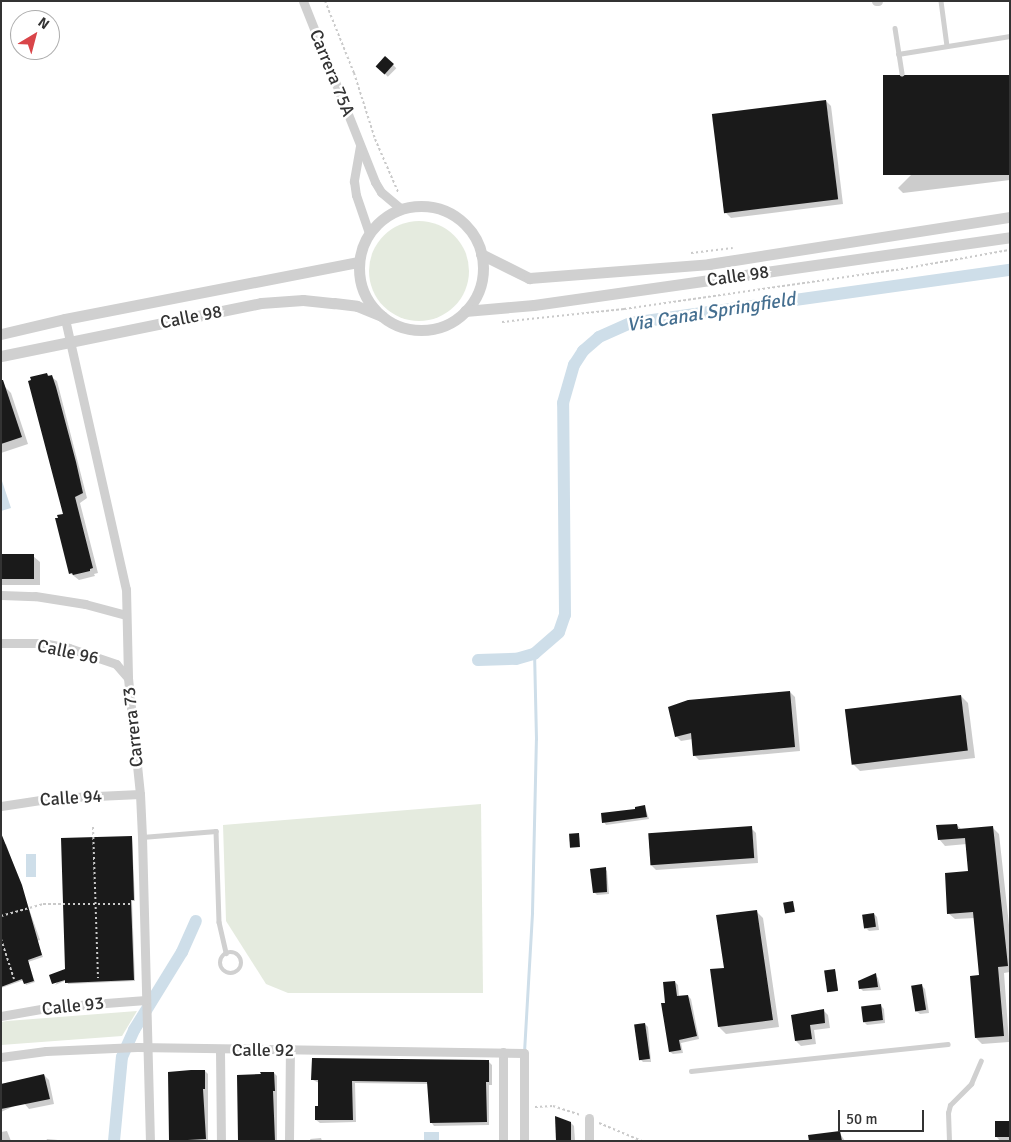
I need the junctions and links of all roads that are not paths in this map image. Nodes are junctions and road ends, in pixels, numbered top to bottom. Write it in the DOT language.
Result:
graph roads {
  1 [pos="303,1"];
  2 [pos="941,1"];
  3 [pos="895,28"];
  4 [pos="1010,36"];
  5 [pos="947,46"];
  6 [pos="898,54"];
  7 [pos="902,73"];
  8 [pos="360,145"];
  9 [pos="401,210"];
  10 [pos="1010,217"];
  11 [pos="369,234"];
  12 [pos="1010,237"];
  13 [pos="481,254"];
  14 [pos="359,262"];
  15 [pos="466,311"];
  16 [pos="382,316"];
  17 [pos="65,319"];
  18 [pos="1,334"];
  19 [pos="70,341"];
  20 [pos="1,356"];
  21 [pos="1,595"];
  22 [pos="126,615"];
  23 [pos="1,643"];
  24 [pos="128,678"];
  25 [pos="140,794"];
  26 [pos="1,806"];
  27 [pos="142,837"];
  28 [pos="226,953"];
  29 [pos="146,1002"];
  30 [pos="1,1016"];
  31 [pos="948,1044"];
  32 [pos="148,1047"];
  33 [pos="220,1050"];
  34 [pos="290,1050"];
  35 [pos="503,1052"];
  36 [pos="1,1057"];
  37 [pos="981,1061"];
  38 [pos="691,1071"];
  39 [pos="588,1118"];
  40 [pos="150,1141"];
  41 [pos="222,1141"];
  42 [pos="290,1141"];
  43 [pos="503,1141"];
  44 [pos="524,1141"];
  45 [pos="589,1141"];
  46 [pos="949,1141"];
  1 -- 8 [label="street, Carrera 75A"];
  2 -- 5 [label="lane"];
  3 -- 6 [label="lane"];
  4 -- 5 [label="lane"];
  5 -- 6 [label="lane"];
  6 -- 7 [label="lane"];
  8 -- 9 [label="street, Carrera 75A"];
  8 -- 11 [label="street"];
  9 -- 11 [label="street"];
  9 -- 13 [label="street"];
  10 -- 13 [label="street, Calle 98"];
  11 -- 14 [label="street"];
  12 -- 15 [label="street, Calle 98"];
  13 -- 15 [label="street"];
  14 -- 16 [label="street"];
  14 -- 17 [label="street, Calle 98"];
  15 -- 16 [label="street"];
  16 -- 19 [label="street, Calle 98"];
  17 -- 18 [label="street, Calle 98"];
  17 -- 19 [label="street, Carrera 73"];
  19 -- 20 [label="street, Calle 98"];
  19 -- 22 [label="street, Carrera 73"];
  21 -- 22 [label="street"];
  22 -- 24 [label="street, Carrera 73"];
  23 -- 24 [label="street, Calle 96"];
  24 -- 25 [label="street, Carrera 73"];
  25 -- 26 [label="street, Calle 94"];
  25 -- 27 [label="street, Carrera 73"];
  27 -- 28 [label="lane"];
  27 -- 29 [label="street, Carrera 73"];
  28 -- 28 [label="lane"];
  29 -- 30 [label="street, Calle 93"];
  29 -- 32 [label="street, Carrera 73"];
  31 -- 38 [label="lane"];
  32 -- 33 [label="street, Calle 92"];
  32 -- 36 [label="street, Calle 92"];
  32 -- 40 [label="street, Carrera 73"];
  33 -- 34 [label="street, Calle 92"];
  33 -- 41 [label="street"];
  34 -- 35 [label="street, Calle 92"];
  34 -- 42 [label="street"];
  35 -- 43 [label="street"];
  35 -- 44 [label="street, Calle 92"];
  37 -- 46 [label="lane"];
  39 -- 45 [label="street"];
}
